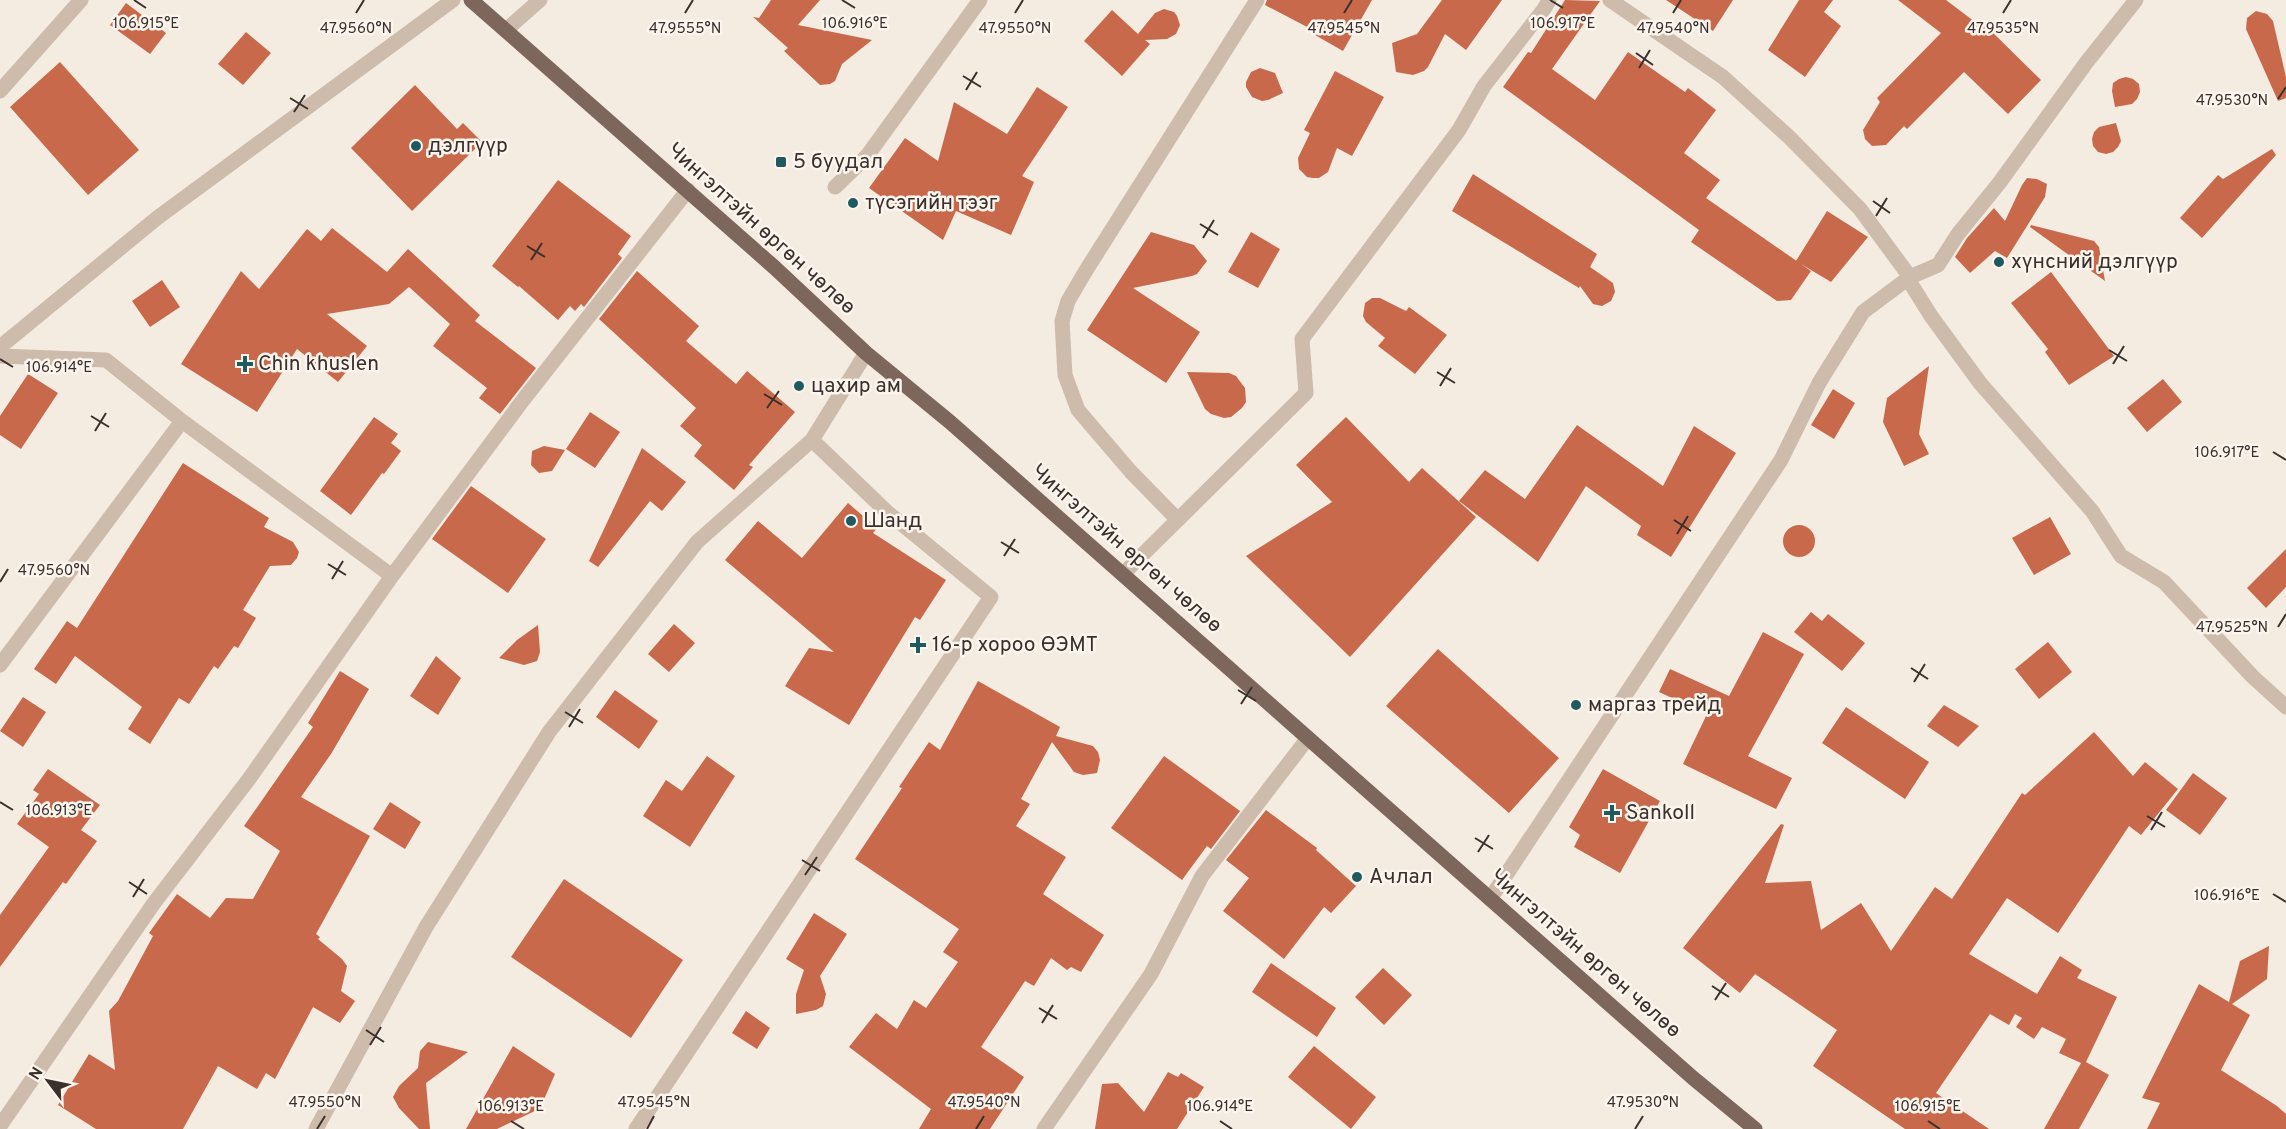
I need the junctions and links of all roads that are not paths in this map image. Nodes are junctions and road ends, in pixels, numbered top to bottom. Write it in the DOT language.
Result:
graph roads {
  1 [pos="81,0"];
  2 [pos="453,0"];
  3 [pos="471,0"];
  4 [pos="540,0"];
  5 [pos="980,0"];
  6 [pos="1257,0"];
  7 [pos="1549,0"];
  8 [pos="1610,0"];
  9 [pos="2136,0"];
  10 [pos="506,30"];
  11 [pos="0,91"];
  12 [pos="835,187"];
  13 [pos="688,190"];
  14 [pos="1910,276"];
  15 [pos="0,347"];
  16 [pos="866,353"];
  17 [pos="0,356"];
  18 [pos="182,421"];
  19 [pos="812,440"];
  20 [pos="1178,520"];
  21 [pos="1123,574"];
  22 [pos="392,576"];
  23 [pos="0,665"];
  24 [pos="2286,706"];
  25 [pos="1308,738"];
  26 [pos="1490,898"];
  27 [pos="0,1126"];
  28 [pos="315,1129"];
  29 [pos="636,1129"];
  30 [pos="1044,1129"];
  31 [pos="1755,1129"];
  1 -- 11 [label="street"];
  2 -- 15 [label="street"];
  3 -- 10 [label="main road, Чингэлтэйн өргөн чөлөө"];
  4 -- 10 [label="street"];
  5 -- 12 [label="street"];
  6 -- 20 [label="street"];
  7 -- 20 [label="street"];
  8 -- 14 [label="street"];
  9 -- 14 [label="street"];
  10 -- 13 [label="main road, Чингэлтэйн өргөн чөлөө"];
  13 -- 16 [label="main road, Чингэлтэйн өргөн чөлөө"];
  13 -- 22 [label="street"];
  14 -- 24 [label="street"];
  14 -- 26 [label="street"];
  16 -- 19 [label="street"];
  16 -- 21 [label="main road, Чингэлтэйн өргөн чөлөө"];
  17 -- 18 [label="street"];
  18 -- 22 [label="street"];
  18 -- 23 [label="street"];
  19 -- 28 [label="street"];
  19 -- 29 [label="street"];
  20 -- 21 [label="street"];
  21 -- 25 [label="main road, Чингэлтэйн өргөн чөлөө"];
  22 -- 27 [label="street"];
  25 -- 26 [label="main road, Чингэлтэйн өргөн чөлөө"];
  25 -- 30 [label="street"];
  26 -- 31 [label="main road, Чингэлтэйн өргөн чөлөө"];
}
